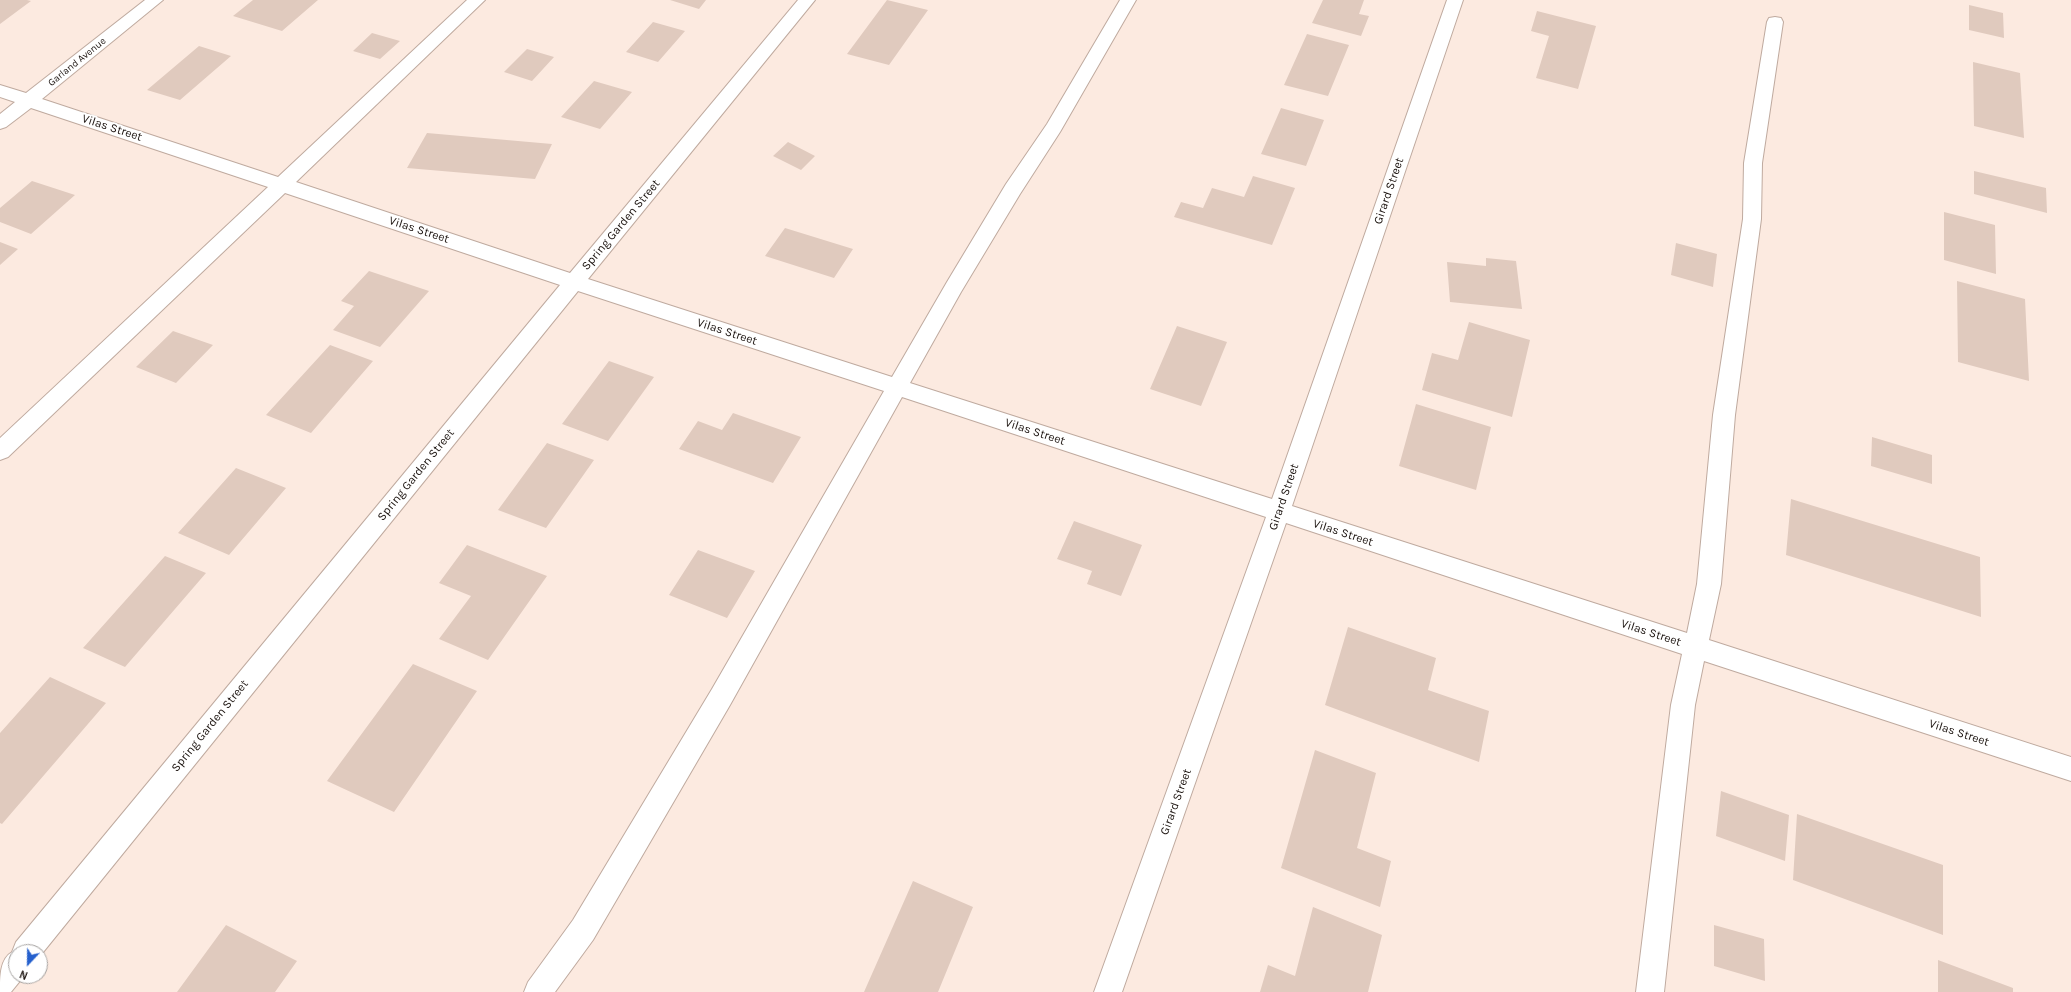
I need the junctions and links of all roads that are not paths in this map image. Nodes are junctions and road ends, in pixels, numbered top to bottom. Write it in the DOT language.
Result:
graph roads {
  1 [pos="155,0"];
  2 [pos="477,0"];
  3 [pos="807,0"];
  4 [pos="1128,0"];
  5 [pos="1455,0"];
  6 [pos="1775,22"];
  7 [pos="0,91"];
  8 [pos="28,101"];
  9 [pos="0,123"];
  10 [pos="280,184"];
  11 [pos="574,282"];
  12 [pos="897,387"];
  13 [pos="0,451"];
  14 [pos="1279,512"];
  15 [pos="1695,647"];
  16 [pos="2071,769"];
  17 [pos="33,944"];
  18 [pos="8,974"];
  19 [pos="0,984"];
  20 [pos="538,992"];
  21 [pos="1108,992"];
  22 [pos="1650,992"];
  1 -- 8 [label="street, Garland Avenue"];
  2 -- 10 [label="street"];
  3 -- 11 [label="street, Spring Garden Street"];
  4 -- 12 [label="street"];
  5 -- 14 [label="street, Girard Street"];
  6 -- 15 [label="street"];
  7 -- 8 [label="street, Vilas Street"];
  8 -- 9 [label="street, Garland Avenue"];
  8 -- 10 [label="street, Vilas Street"];
  10 -- 11 [label="street, Vilas Street"];
  10 -- 13 [label="street"];
  11 -- 12 [label="street, Vilas Street"];
  11 -- 17 [label="street, Spring Garden Street"];
  12 -- 14 [label="street, Vilas Street"];
  12 -- 20 [label="street"];
  14 -- 15 [label="street, Vilas Street"];
  14 -- 21 [label="street, Girard Street"];
  15 -- 16 [label="street, Vilas Street"];
  15 -- 22 [label="street"];
  18 -- 19 [label="street"];
}
